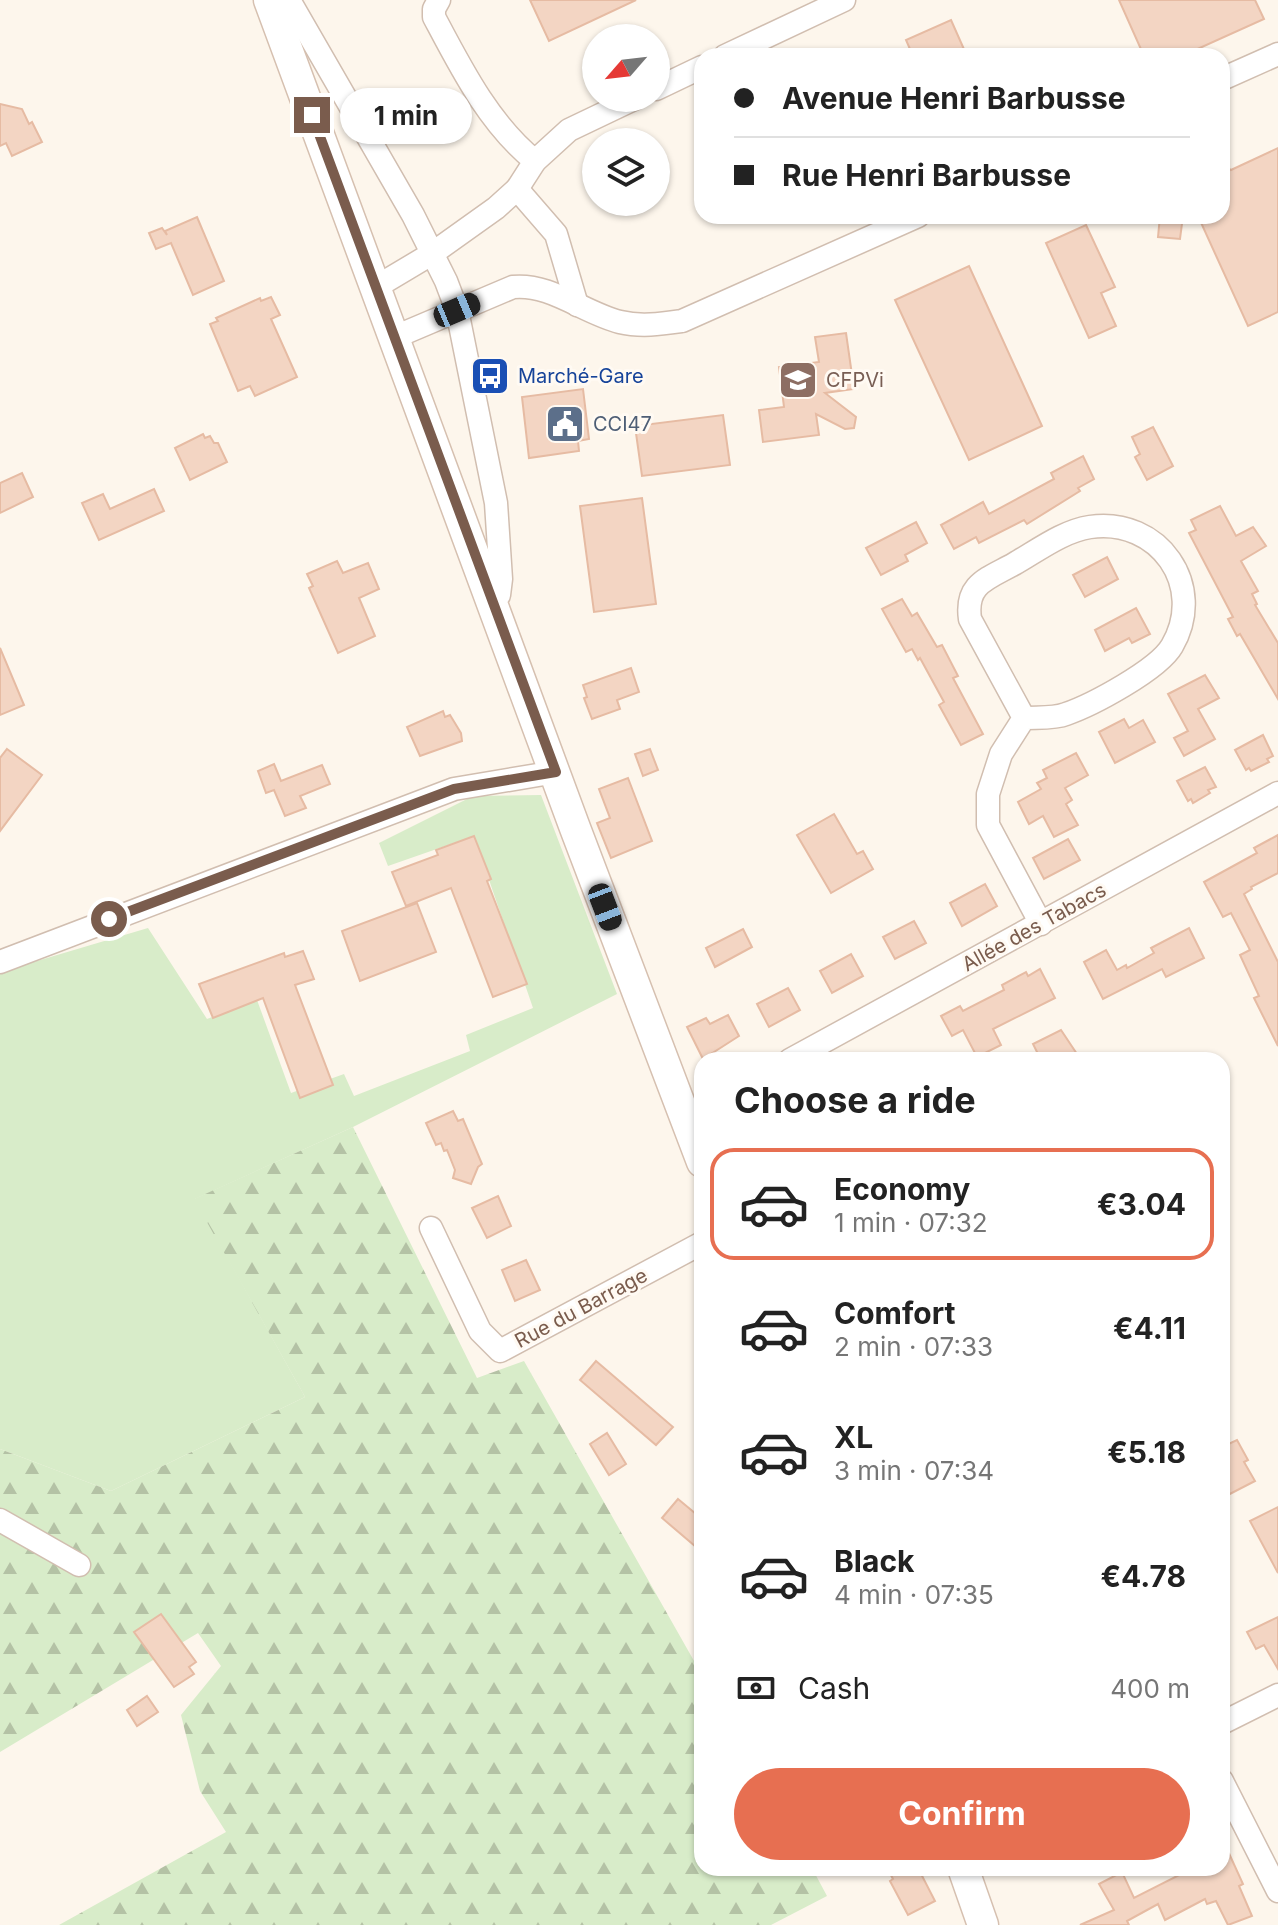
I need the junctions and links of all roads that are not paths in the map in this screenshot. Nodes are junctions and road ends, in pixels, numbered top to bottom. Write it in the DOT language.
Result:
graph roads {
  1 [pos="269,0"];
  2 [pos="289,0"];
  3 [pos="439,0"];
  4 [pos="844,0"];
  5 [pos="742,48"];
  6 [pos="1278,54"];
  7 [pos="694,71"];
  8 [pos="1230,75"];
  9 [pos="670,82"];
  10 [pos="607,112"];
  11 [pos="535,161"];
  12 [pos="517,189"];
  13 [pos="900,224"];
  14 [pos="433,253"];
  15 [pos="376,287"];
  16 [pos="577,305"];
  17 [pos="457,310"];
  18 [pos="395,337"];
  19 [pos="491,599"];
  20 [pos="1024,718"];
  21 [pos="556,772"];
  22 [pos="1278,793"];
  23 [pos="1041,924"];
  24 [pos="0,962"];
  25 [pos="805,1052"];
  26 [pos="693,1112"];
  27 [pos="431,1228"];
  28 [pos="694,1247"];
  29 [pos="0,1520"];
  30 [pos="79,1565"];
  31 [pos="1278,1695"];
  32 [pos="1230,1719"];
  33 [pos="1230,1797"];
  34 [pos="966,1876"];
  35 [pos="1278,1891"];
  36 [pos="983,1925"];
  1 -- 15 [label="main road"];
  2 -- 14 [label="street"];
  3 -- 11 [label="street"];
  4 -- 5 [label="street"];
  6 -- 8 [label="street"];
  7 -- 9 [label="street"];
  10 -- 11 [label="street"];
  11 -- 12 [label="street"];
  12 -- 14 [label="street"];
  12 -- 16 [label="street"];
  13 -- 16 [label="street"];
  14 -- 15 [label="street"];
  14 -- 17 [label="street"];
  15 -- 18 [label="main road"];
  16 -- 17 [label="street"];
  17 -- 18 [label="street"];
  17 -- 19 [label="street"];
  18 -- 19 [label="main road"];
  19 -- 21 [label="main road"];
  20 -- 20 [label="street"];
  20 -- 23 [label="street"];
  21 -- 24 [label="street"];
  21 -- 26 [label="main road"];
  22 -- 23 [label="street, Allée des Tabacs"];
  23 -- 25 [label="street, Allée des Tabacs"];
  27 -- 28 [label="street, Rue du Barrage"];
  29 -- 30 [label="street"];
  31 -- 32 [label="street"];
  33 -- 35 [label="street"];
  34 -- 36 [label="main road"];
}
